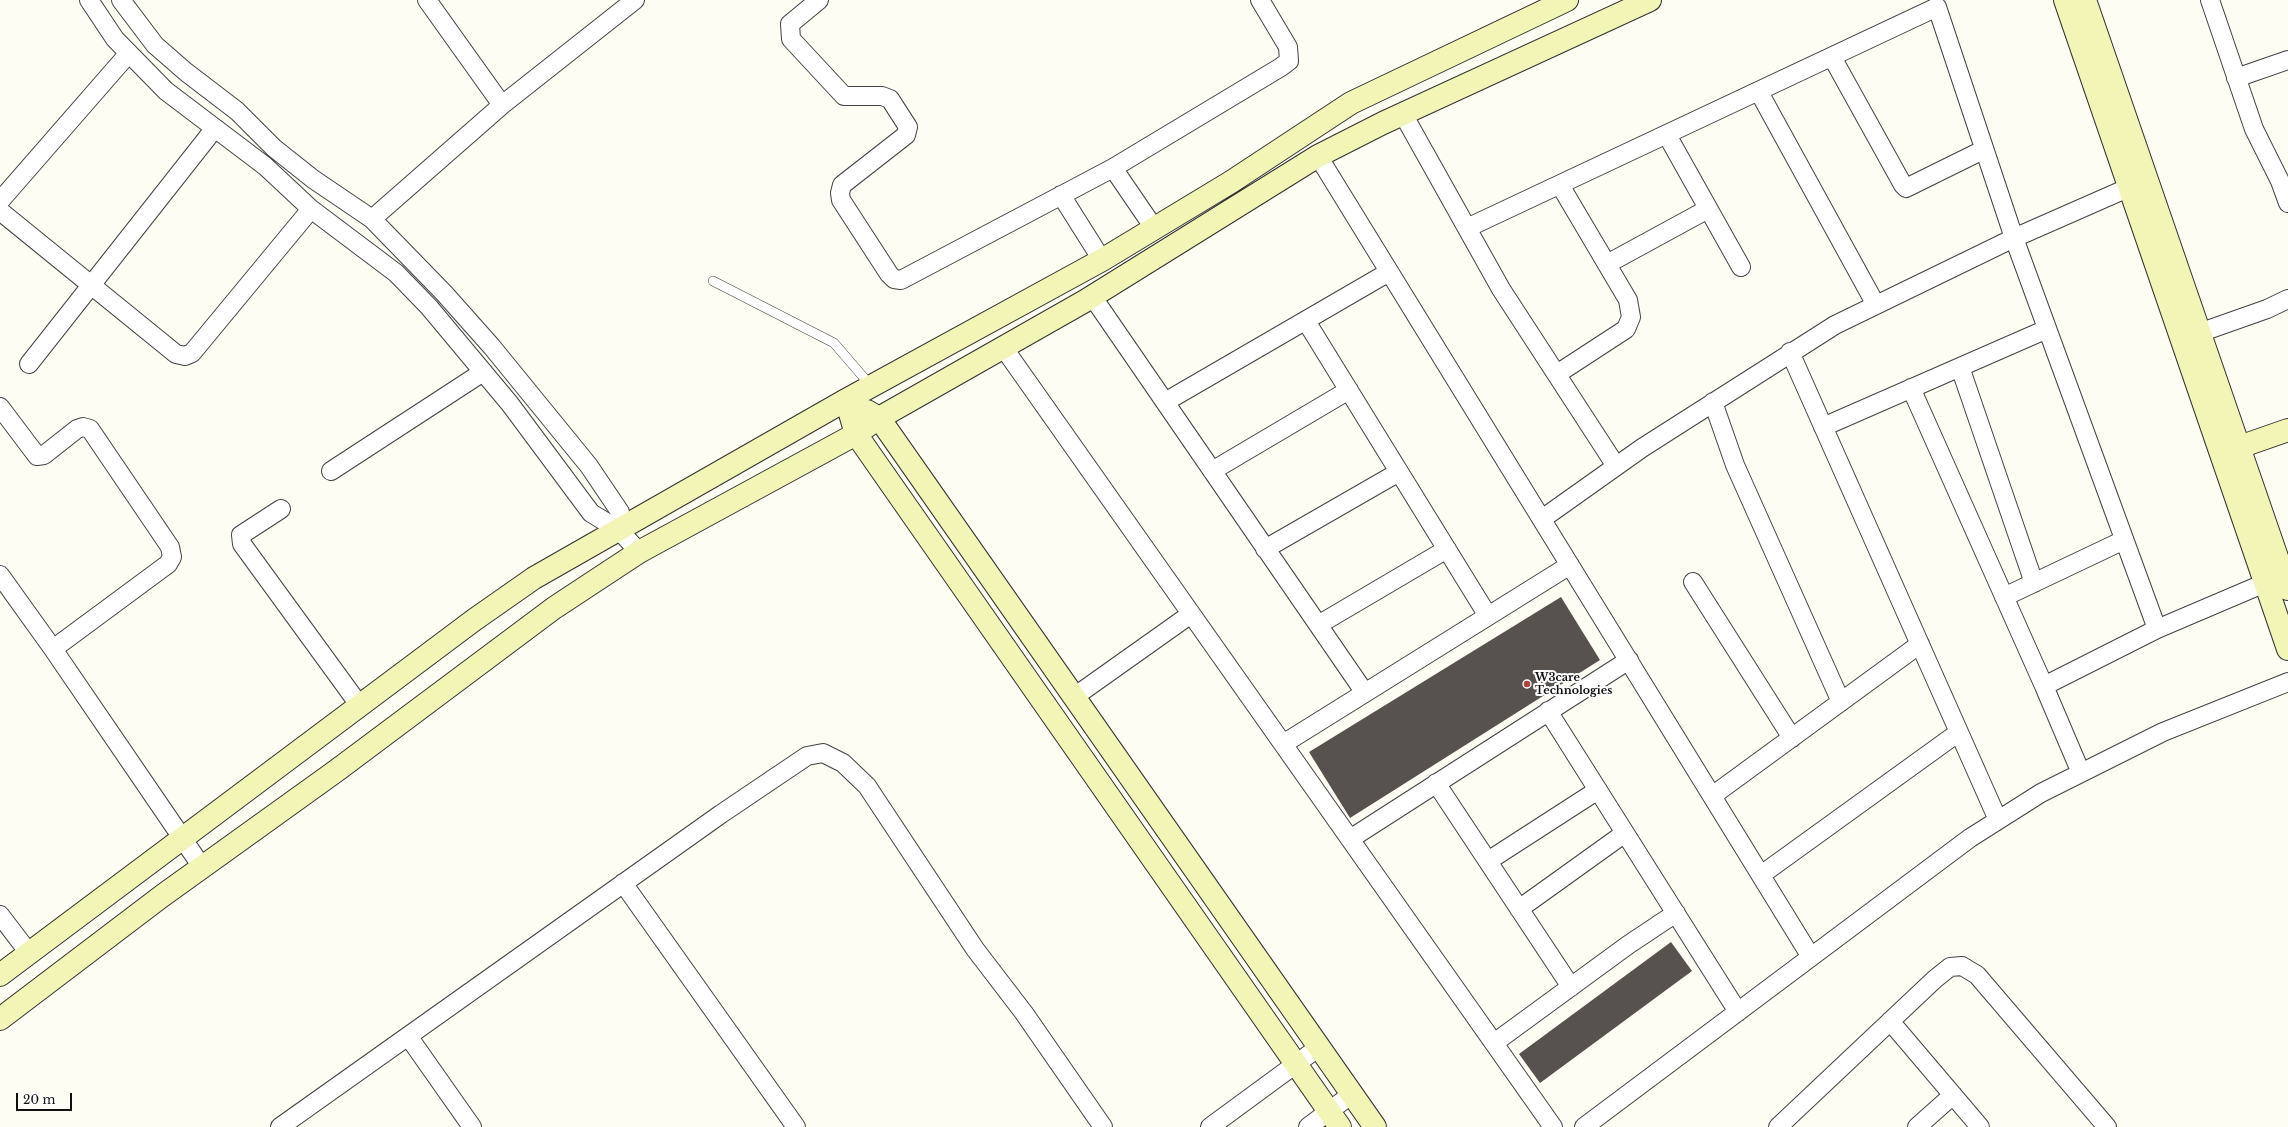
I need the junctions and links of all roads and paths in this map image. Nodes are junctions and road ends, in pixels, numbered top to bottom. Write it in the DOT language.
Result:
graph roads {
  1 [pos="89,0"];
  2 [pos="122,0"];
  3 [pos="427,0"];
  4 [pos="635,0"];
  5 [pos="819,0"];
  6 [pos="1260,0"];
  7 [pos="1568,0"];
  8 [pos="1650,0"];
  9 [pos="2065,0"];
  10 [pos="2085,0"];
  11 [pos="2210,0"];
  12 [pos="1935,4"];
  13 [pos="615,6"];
  14 [pos="129,53"];
  15 [pos="1832,57"];
  16 [pos="2288,60"];
  17 [pos="2236,78"];
  18 [pos="1758,92"];
  19 [pos="502,105"];
  20 [pos="1403,114"];
  21 [pos="215,128"];
  22 [pos="1667,135"];
  23 [pos="1983,150"];
  24 [pos="1318,156"];
  25 [pos="2281,165"];
  26 [pos="1113,168"];
  27 [pos="1560,185"];
  28 [pos="2130,187"];
  29 [pos="1062,195"];
  30 [pos="0,201"];
  31 [pos="2288,204"];
  32 [pos="311,209"];
  33 [pos="1708,209"];
  34 [pos="0,212"];
  35 [pos="372,219"];
  36 [pos="1154,228"];
  37 [pos="1467,228"];
  38 [pos="2014,238"];
  39 [pos="1102,260"];
  40 [pos="1607,264"];
  41 [pos="1741,267"];
  42 [pos="1389,272"];
  43 [pos="713,281"];
  44 [pos="91,285"];
  45 [pos="1092,296"];
  46 [pos="2288,299"];
  47 [pos="1876,305"];
  48 [pos="1306,320"];
  49 [pos="2047,329"];
  50 [pos="2199,332"];
  51 [pos="1003,347"];
  52 [pos="1790,352"];
  53 [pos="29,364"];
  54 [pos="1960,367"];
  55 [pos="483,372"];
  56 [pos="1557,374"];
  57 [pos="871,386"];
  58 [pos="1912,388"];
  59 [pos="1349,390"];
  60 [pos="846,400"];
  61 [pos="1165,402"];
  62 [pos="1713,402"];
  63 [pos="0,407"];
  64 [pos="879,418"];
  65 [pos="1823,427"];
  66 [pos="2288,430"];
  67 [pos="856,434"];
  68 [pos="2230,450"];
  69 [pos="1616,466"];
  70 [pos="331,471"];
  71 [pos="1212,471"];
  72 [pos="1399,472"];
  73 [pos="281,509"];
  74 [pos="1542,519"];
  75 [pos="619,530"];
  76 [pos="2124,540"];
  77 [pos="1265,549"];
  78 [pos="1447,550"];
  79 [pos="639,552"];
  80 [pos="1570,565"];
  81 [pos="0,575"];
  82 [pos="1693,582"];
  83 [pos="2266,583"];
  84 [pos="2034,584"];
  85 [pos="2288,588"];
  86 [pos="2004,597"];
  87 [pos="1191,614"];
  88 [pos="1488,616"];
  89 [pos="1318,625"];
  90 [pos="2157,629"];
  91 [pos="1920,644"];
  92 [pos="53,649"];
  93 [pos="2288,649"];
  94 [pos="1629,660"];
  95 [pos="2288,682"];
  96 [pos="2044,686"];
  97 [pos="1365,693"];
  98 [pos="1074,697"];
  99 [pos="1841,702"];
  100 [pos="360,706"];
  101 [pos="1548,711"];
  102 [pos="1959,732"];
  103 [pos="1792,738"];
  104 [pos="1283,744"];
  105 [pos="2080,773"];
  106 [pos="1436,783"];
  107 [pos="1598,790"];
  108 [pos="1712,796"];
  109 [pos="1998,820"];
  110 [pos="1625,833"];
  111 [pos="1350,838"];
  112 [pos="183,839"];
  113 [pos="1488,862"];
  114 [pos="202,868"];
  115 [pos="1761,875"];
  116 [pos="623,883"];
  117 [pos="1519,909"];
  118 [pos="1676,913"];
  119 [pos="0,915"];
  120 [pos="29,953"];
  121 [pos="1811,957"];
  122 [pos="0,975"];
  123 [pos="1571,987"];
  124 [pos="1738,1012"];
  125 [pos="0,1019"];
  126 [pos="1890,1021"];
  127 [pos="408,1036"];
  128 [pos="1494,1043"];
  129 [pos="1319,1047"];
  130 [pos="1296,1065"];
  131 [pos="1352,1094"];
  132 [pos="1953,1095"];
  133 [pos="1334,1119"];
  134 [pos="2098,1124"];
  135 [pos="280,1127"];
  136 [pos="472,1127"];
  137 [pos="796,1127"];
  138 [pos="1103,1127"];
  139 [pos="1210,1127"];
  140 [pos="1308,1127"];
  141 [pos="1375,1127"];
  142 [pos="1553,1127"];
  143 [pos="1584,1127"];
  144 [pos="1778,1127"];
  145 [pos="1917,1127"];
  146 [pos="1980,1127"];
  1 -- 14 [label="street"];
  2 -- 35 [label="street"];
  3 -- 19 [label="street"];
  4 -- 13 [label="street"];
  5 -- 29 [label="street"];
  6 -- 26 [label="street"];
  7 -- 36 [label="street"];
  8 -- 20 [label="street"];
  9 -- 28 [label="street"];
  10 -- 50 [label="street"];
  11 -- 17 [label="street"];
  12 -- 15 [label="street"];
  12 -- 23 [label="street"];
  13 -- 19 [label="street"];
  14 -- 21 [label="street"];
  14 -- 30 [label="street"];
  15 -- 18 [label="street"];
  15 -- 23 [label="street"];
  16 -- 17 [label="street"];
  17 -- 25 [label="street"];
  18 -- 22 [label="street"];
  18 -- 47 [label="street"];
  19 -- 35 [label="street"];
  20 -- 24 [label="street"];
  20 -- 37 [label="street"];
  21 -- 32 [label="street"];
  21 -- 44 [label="street"];
  22 -- 27 [label="street"];
  22 -- 33 [label="street"];
  23 -- 38 [label="street"];
  24 -- 42 [label="street"];
  24 -- 45 [label="street"];
  25 -- 31 [label="street"];
  26 -- 29 [label="street"];
  26 -- 36 [label="street"];
  27 -- 37 [label="street"];
  27 -- 40 [label="street"];
  28 -- 38 [label="street"];
  28 -- 68 [label="street"];
  29 -- 39 [label="street"];
  32 -- 44 [label="street"];
  32 -- 55 [label="street"];
  33 -- 40 [label="street"];
  33 -- 41 [label="street"];
  34 -- 44 [label="street"];
  35 -- 75 [label="street"];
  36 -- 39 [label="street"];
  37 -- 56 [label="street"];
  38 -- 47 [label="street"];
  38 -- 49 [label="street"];
  39 -- 57 [label="street"];
  40 -- 56 [label="street"];
  42 -- 48 [label="street"];
  42 -- 74 [label="street"];
  43 -- 57 [label="lane"];
  44 -- 53 [label="street"];
  45 -- 51 [label="street"];
  45 -- 61 [label="street"];
  46 -- 50 [label="street"];
  47 -- 52 [label="street"];
  48 -- 59 [label="street"];
  48 -- 61 [label="street"];
  49 -- 54 [label="street"];
  49 -- 76 [label="street"];
  50 -- 68 [label="street"];
  51 -- 64 [label="street"];
  51 -- 87 [label="street"];
  52 -- 62 [label="street"];
  52 -- 65 [label="street"];
  54 -- 58 [label="street"];
  54 -- 84 [label="street"];
  55 -- 70 [label="street"];
  55 -- 75 [label="street"];
  56 -- 69 [label="street"];
  57 -- 60 [label="street"];
  58 -- 65 [label="street"];
  58 -- 86 [label="street"];
  59 -- 71 [label="street"];
  59 -- 72 [label="street"];
  60 -- 64 [label="street"];
  60 -- 67 [label="street"];
  60 -- 75 [label="street"];
  61 -- 71 [label="street"];
  62 -- 69 [label="street"];
  62 -- 99 [label="street"];
  63 -- 92 [label="street"];
  64 -- 67 [label="street"];
  64 -- 98 [label="street"];
  65 -- 91 [label="street"];
  66 -- 68 [label="street"];
  67 -- 79 [label="street"];
  67 -- 130 [label="street"];
  68 -- 83 [label="street"];
  68 -- 85 [label="street"];
  69 -- 74 [label="street"];
  71 -- 77 [label="street"];
  72 -- 77 [label="street"];
  72 -- 78 [label="street"];
  73 -- 100 [label="street"];
  74 -- 80 [label="street"];
  75 -- 79 [label="street"];
  75 -- 100 [label="street"];
  76 -- 84 [label="street"];
  76 -- 90 [label="street"];
  77 -- 89 [label="street"];
  78 -- 88 [label="street"];
  78 -- 89 [label="street"];
  79 -- 114 [label="street"];
  80 -- 88 [label="street"];
  80 -- 94 [label="street"];
  81 -- 92 [label="street"];
  82 -- 103 [label="street"];
  83 -- 90 [label="street"];
  83 -- 93 [label="street"];
  84 -- 86 [label="street"];
  86 -- 96 [label="street"];
  87 -- 98 [label="street"];
  87 -- 104 [label="street"];
  88 -- 97 [label="street"];
  89 -- 97 [label="street"];
  90 -- 96 [label="street"];
  91 -- 99 [label="street"];
  91 -- 102 [label="street"];
  92 -- 112 [label="street"];
  94 -- 101 [label="street"];
  94 -- 108 [label="street"];
  95 -- 105 [label="street"];
  96 -- 105 [label="street"];
  97 -- 104 [label="street"];
  98 -- 129 [label="street"];
  99 -- 103 [label="street"];
  100 -- 112 [label="street"];
  101 -- 106 [label="street"];
  101 -- 107 [label="street"];
  102 -- 109 [label="street"];
  102 -- 115 [label="street"];
  103 -- 108 [label="street"];
  104 -- 111 [label="street"];
  105 -- 109 [label="street"];
  106 -- 111 [label="street"];
  106 -- 113 [label="street"];
  107 -- 110 [label="street"];
  107 -- 113 [label="street"];
  108 -- 115 [label="street"];
  109 -- 121 [label="street"];
  110 -- 117 [label="street"];
  110 -- 118 [label="street"];
  111 -- 128 [label="street"];
  112 -- 114 [label="street"];
  112 -- 120 [label="street"];
  113 -- 117 [label="street"];
  114 -- 125 [label="street"];
  115 -- 121 [label="street"];
  116 -- 127 [label="street"];
  116 -- 137 [label="street"];
  116 -- 138 [label="street"];
  117 -- 123 [label="street"];
  118 -- 123 [label="street"];
  118 -- 124 [label="street"];
  119 -- 120 [label="street"];
  120 -- 122 [label="street"];
  121 -- 124 [label="street"];
  123 -- 128 [label="street"];
  124 -- 143 [label="street"];
  126 -- 132 [label="street"];
  126 -- 134 [label="street"];
  126 -- 144 [label="street"];
  127 -- 135 [label="street"];
  127 -- 136 [label="street"];
  128 -- 142 [label="street"];
  129 -- 130 [label="street"];
  129 -- 131 [label="street"];
  130 -- 133 [label="street"];
  130 -- 139 [label="street"];
  131 -- 133 [label="street"];
  131 -- 141 [label="street"];
  132 -- 145 [label="street"];
  132 -- 146 [label="street"];
  133 -- 140 [label="street"];
}
